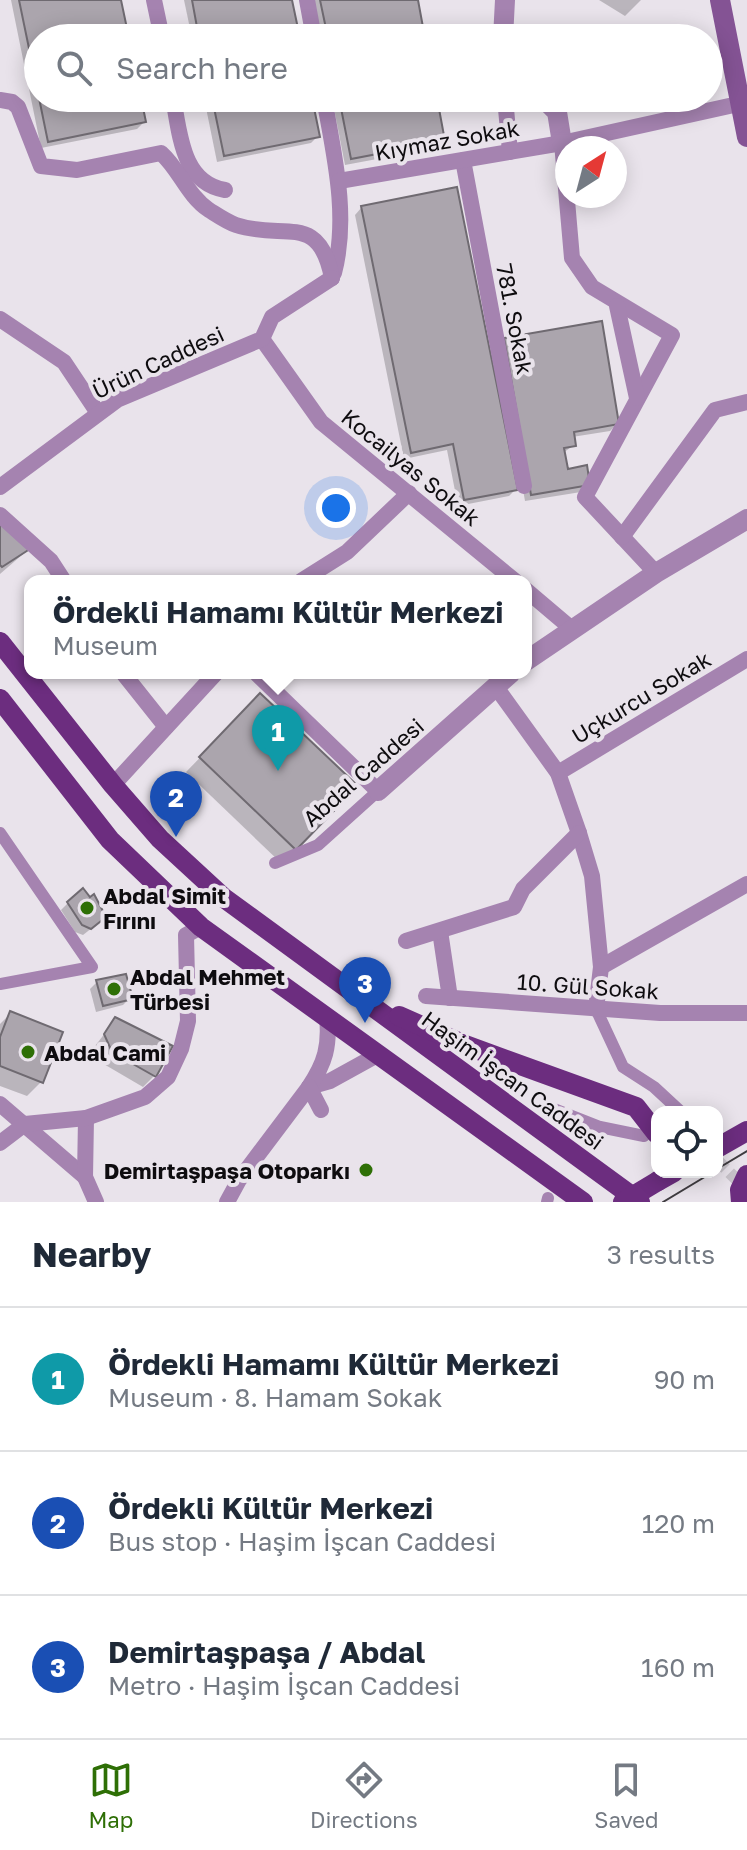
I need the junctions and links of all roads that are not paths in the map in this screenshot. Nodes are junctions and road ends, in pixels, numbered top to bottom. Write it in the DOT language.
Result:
graph roads {
  1 [pos="154,0"];
  2 [pos="307,0"];
  3 [pos="505,0"];
  4 [pos="720,0"];
  5 [pos="159,24"];
  6 [pos="311,24"];
  7 [pos="504,24"];
  8 [pos="0,100"];
  9 [pos="743,103"];
  10 [pos="723,107"];
  11 [pos="176,112"];
  12 [pos="327,112"];
  13 [pos="506,112"];
  14 [pos="557,112"];
  15 [pos="702,112"];
  16 [pos="561,136"];
  17 [pos="594,136"];
  18 [pos="747,137"];
  19 [pos="555,144"];
  20 [pos="510,152"];
  21 [pos="463,160"];
  22 [pos="339,181"];
  23 [pos="225,190"];
  24 [pos="568,208"];
  25 [pos="332,278"];
  26 [pos="617,306"];
  27 [pos="0,319"];
  28 [pos="262,339"];
  29 [pos="637,398"];
  30 [pos="747,402"];
  31 [pos="98,413"];
  32 [pos="524,486"];
  33 [pos="0,487"];
  34 [pos="409,493"];
  35 [pos="0,515"];
  36 [pos="747,519"];
  37 [pos="622,537"];
  38 [pos="656,573"];
  39 [pos="60,575"];
  40 [pos="311,575"];
  41 [pos="508,575"];
  42 [pos="532,595"];
  43 [pos="572,629"];
  44 [pos="0,642"];
  45 [pos="532,657"];
  46 [pos="747,659"];
  47 [pos="24,672"];
  48 [pos="29,679"];
  49 [pos="128,679"];
  50 [pos="210,679"];
  51 [pos="262,679"];
  52 [pos="503,680"];
  53 [pos="0,699"];
  54 [pos="166,727"];
  55 [pos="558,773"];
  56 [pos="113,785"];
  57 [pos="378,791"];
  58 [pos="0,833"];
  59 [pos="579,833"];
  60 [pos="275,863"];
  61 [pos="747,884"];
  62 [pos="201,927"];
  63 [pos="440,931"];
  64 [pos="406,941"];
  65 [pos="601,967"];
  66 [pos="340,983"];
  67 [pos="0,984"];
  68 [pos="426,996"];
  69 [pos="450,998"];
  70 [pos="596,1009"];
  71 [pos="747,1013"];
  72 [pos="327,1017"];
  73 [pos="379,1054"];
  74 [pos="309,1087"];
  75 [pos="0,1104"];
  76 [pos="544,1105"];
  77 [pos="675,1106"];
  78 [pos="321,1110"];
  79 [pos="86,1118"];
  80 [pos="25,1124"];
  81 [pos="747,1131"];
  82 [pos="651,1135"];
  83 [pos="0,1143"];
  84 [pos="723,1145"];
  85 [pos="747,1175"];
  86 [pos="85,1177"];
  87 [pos="658,1178"];
  88 [pos="623,1196"];
  89 [pos="96,1202"];
  90 [pos="227,1202"];
  91 [pos="583,1202"];
  92 [pos="640,1202"];
  93 [pos="741,1202"];
  1 -- 5 [label="street"];
  2 -- 6 [label="street"];
  3 -- 7 [label="street"];
  4 -- 9 [label="main road"];
  8 -- 25 [label="street"];
  9 -- 10 [label="street, Kıymaz Sokak"];
  9 -- 18 [label="main road"];
  11 -- 23 [label="street"];
  12 -- 22 [label="street"];
  13 -- 20 [label="street"];
  14 -- 16 [label="street"];
  15 -- 17 [label="street, Kıymaz Sokak"];
  19 -- 20 [label="street, Kıymaz Sokak"];
  20 -- 21 [label="street, Kıymaz Sokak"];
  21 -- 22 [label="street, Kıymaz Sokak"];
  21 -- 32 [label="street, 781. Sokak"];
  22 -- 25 [label="street"];
  24 -- 26 [label="street"];
  25 -- 28 [label="street, Ürün Caddesi"];
  26 -- 29 [label="street"];
  26 -- 29 [label="street"];
  27 -- 31 [label="street"];
  28 -- 31 [label="street, Ürün Caddesi"];
  28 -- 34 [label="street, Kocailyas Sokak"];
  29 -- 37 [label="street"];
  30 -- 37 [label="street"];
  31 -- 33 [label="street, Ürün Caddesi"];
  34 -- 40 [label="street"];
  34 -- 41 [label="street, Kocailyas Sokak"];
  35 -- 39 [label="street"];
  36 -- 38 [label="street"];
  37 -- 38 [label="street"];
  38 -- 43 [label="street"];
  42 -- 43 [label="street"];
  43 -- 45 [label="street"];
  44 -- 47 [label="main road, Haşim İşcan Caddesi"];
  46 -- 55 [label="street, Uçkurcu Sokak"];
  48 -- 56 [label="main road, Haşim İşcan Caddesi"];
  49 -- 54 [label="street"];
  50 -- 54 [label="street"];
  51 -- 57 [label="street"];
  52 -- 55 [label="street"];
  52 -- 57 [label="street, Abdal Caddesi"];
  53 -- 62 [label="main road"];
  54 -- 56 [label="street"];
  55 -- 59 [label="street"];
  56 -- 66 [label="main road, Haşim İşcan Caddesi"];
  57 -- 60 [label="street, Abdal Caddesi"];
  58 -- 67 [label="street"];
  59 -- 63 [label="street"];
  59 -- 65 [label="street"];
  61 -- 65 [label="street"];
  62 -- 72 [label="main road"];
  62 -- 79 [label="street"];
  63 -- 64 [label="street"];
  63 -- 69 [label="street"];
  65 -- 70 [label="street"];
  66 -- 82 [label="main road"];
  66 -- 88 [label="main road, Haşim İşcan Caddesi"];
  68 -- 69 [label="street, 10. Gül Sokak"];
  69 -- 70 [label="street, 10. Gül Sokak"];
  70 -- 71 [label="street, 10. Gül Sokak"];
  70 -- 77 [label="street"];
  72 -- 73 [label="main road"];
  72 -- 74 [label="street"];
  73 -- 74 [label="street"];
  73 -- 91 [label="main road"];
  74 -- 78 [label="street"];
  74 -- 90 [label="street"];
  75 -- 80 [label="street"];
  76 -- 82 [label="street"];
  79 -- 80 [label="street"];
  79 -- 86 [label="street"];
  80 -- 83 [label="street"];
  80 -- 86 [label="street"];
  81 -- 84 [label="main road"];
  85 -- 93 [label="main road"];
  86 -- 89 [label="street"];
  87 -- 88 [label="main road, bridge"];
  88 -- 92 [label="main road, Haşim İşcan Caddesi"];
}
